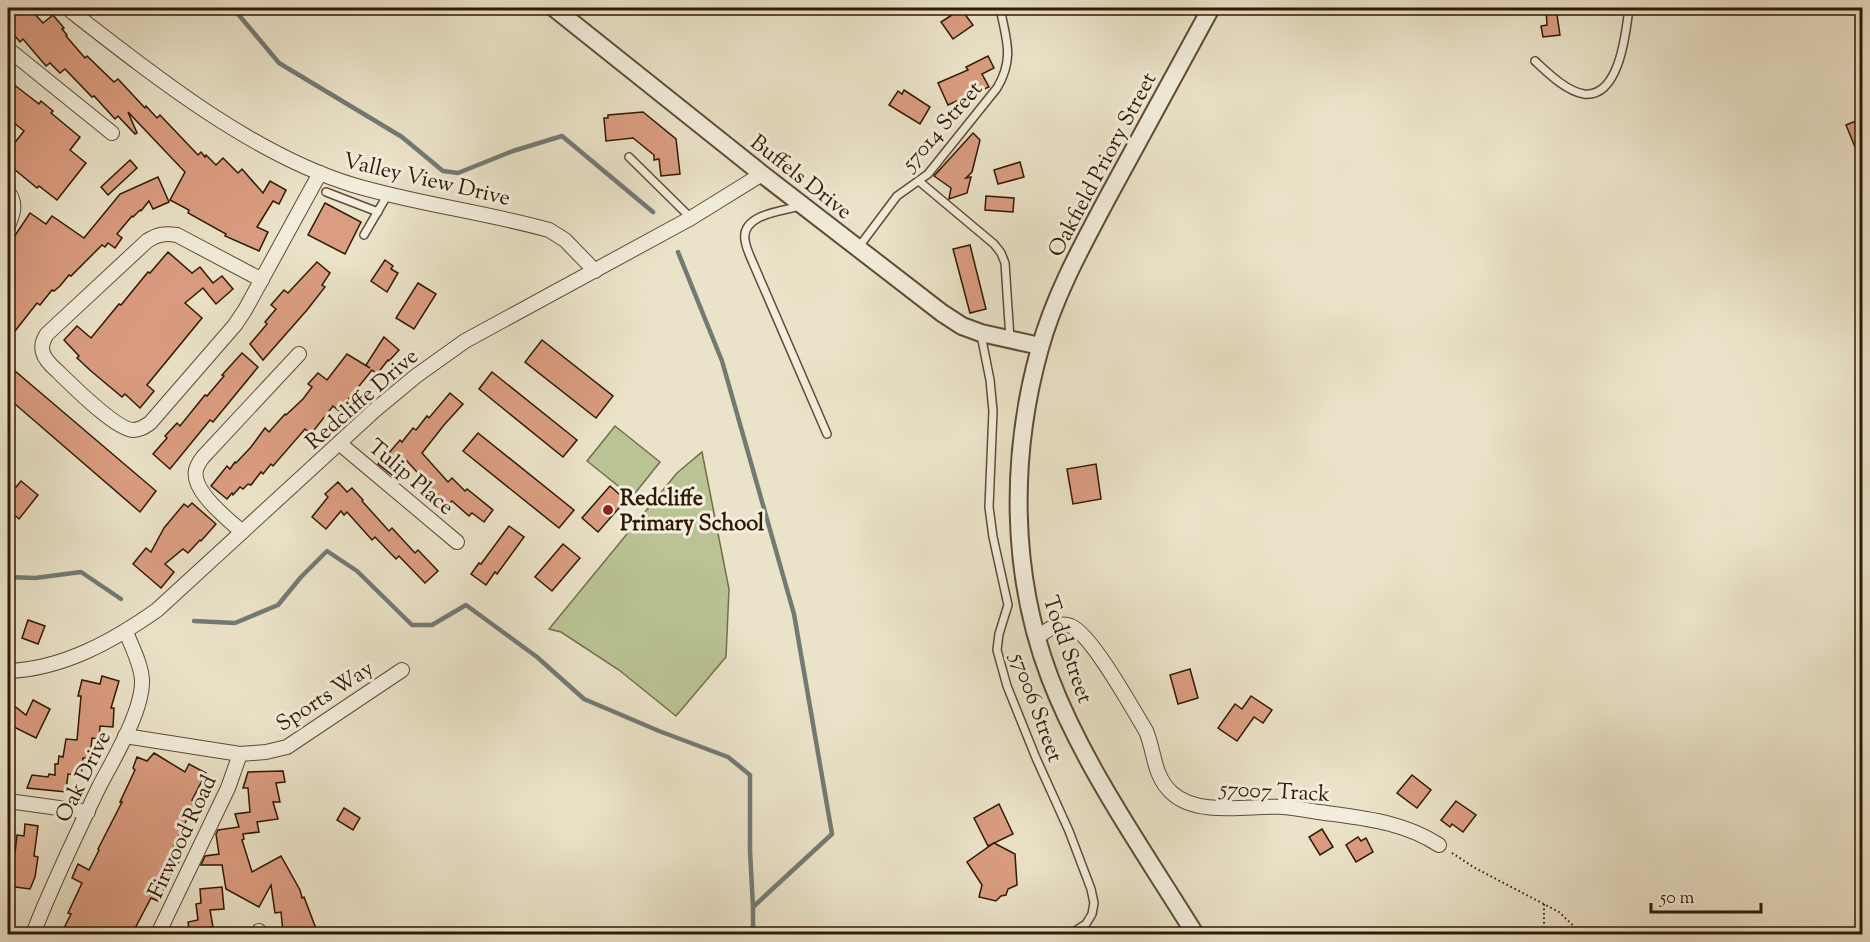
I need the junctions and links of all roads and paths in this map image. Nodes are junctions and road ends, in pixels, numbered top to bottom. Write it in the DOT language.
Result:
graph roads {
  1 [pos="67,8"];
  2 [pos="554,8"];
  3 [pos="1000,8"];
  4 [pos="1211,8"];
  5 [pos="1629,8"];
  6 [pos="8,49"];
  7 [pos="1535,61"];
  8 [pos="112,133"];
  9 [pos="629,157"];
  10 [pos="320,173"];
  11 [pos="762,174"];
  12 [pos="920,182"];
  13 [pos="8,192"];
  14 [pos="326,192"];
  15 [pos="388,194"];
  16 [pos="804,206"];
  17 [pos="378,212"];
  18 [pos="691,218"];
  19 [pos="8,226"];
  20 [pos="364,236"];
  21 [pos="858,248"];
  22 [pos="595,271"];
  23 [pos="262,280"];
  24 [pos="981,333"];
  25 [pos="1010,339"];
  26 [pos="1040,346"];
  27 [pos="299,354"];
  28 [pos="827,434"];
  29 [pos="339,443"];
  30 [pos="242,532"];
  31 [pos="458,542"];
  32 [pos="126,632"];
  33 [pos="1038,637"];
  34 [pos="402,670"];
  35 [pos="8,671"];
  36 [pos="125,736"];
  37 [pos="240,754"];
  38 [pos="8,801"];
  39 [pos="88,812"];
  40 [pos="1439,845"];
  41 [pos="1544,904"];
  42 [pos="33,934"];
  43 [pos="158,934"];
  44 [pos="1071,934"];
  45 [pos="1195,934"];
  46 [pos="1544,934"];
  47 [pos="1582,934"];
  1 -- 10 [label="street, Valley View Drive"];
  2 -- 11 [label="street, Buffels Drive"];
  3 -- 12 [label="lane, 57014 Street"];
  4 -- 26 [label="street, Oakfield Priory Street"];
  5 -- 7 [label="lane"];
  6 -- 8 [label="street"];
  9 -- 18 [label="lane"];
  10 -- 15 [label="street, Valley View Drive"];
  10 -- 23 [label="street"];
  11 -- 16 [label="street, Buffels Drive"];
  11 -- 18 [label="street, Redcliffe Drive"];
  12 -- 21 [label="lane, 57014 Street"];
  12 -- 25 [label="lane"];
  13 -- 19 [label="street"];
  14 -- 17 [label="lane"];
  15 -- 17 [label="lane"];
  15 -- 22 [label="street, Valley View Drive"];
  16 -- 21 [label="street, Buffels Drive"];
  16 -- 28 [label="lane"];
  17 -- 20 [label="lane"];
  18 -- 22 [label="street, Redcliffe Drive"];
  21 -- 24 [label="street, Buffels Drive"];
  22 -- 29 [label="street, Redcliffe Drive"];
  23 -- 23 [label="street"];
  24 -- 25 [label="street, Buffels Drive"];
  24 -- 44 [label="lane, 57006 Street"];
  25 -- 26 [label="street, Buffels Drive"];
  26 -- 33 [label="street, Todd Street"];
  27 -- 30 [label="street"];
  29 -- 30 [label="street, Redcliffe Drive"];
  29 -- 31 [label="street, Tulip Place"];
  30 -- 32 [label="street, Redcliffe Drive"];
  32 -- 35 [label="street, Redcliffe Drive"];
  32 -- 36 [label="street, Oak Drive"];
  33 -- 40 [label="street, 57007 Track"];
  33 -- 45 [label="street, Todd Street"];
  34 -- 37 [label="street, Sports Way"];
  36 -- 37 [label="street, Sports Way"];
  36 -- 39 [label="street, Oak Drive"];
  37 -- 43 [label="street, Firwood Road"];
  38 -- 39 [label="street"];
  39 -- 42 [label="street, Oak Drive"];
  40 -- 41 [label="path"];
  41 -- 46 [label="path"];
  41 -- 47 [label="path"];
}
